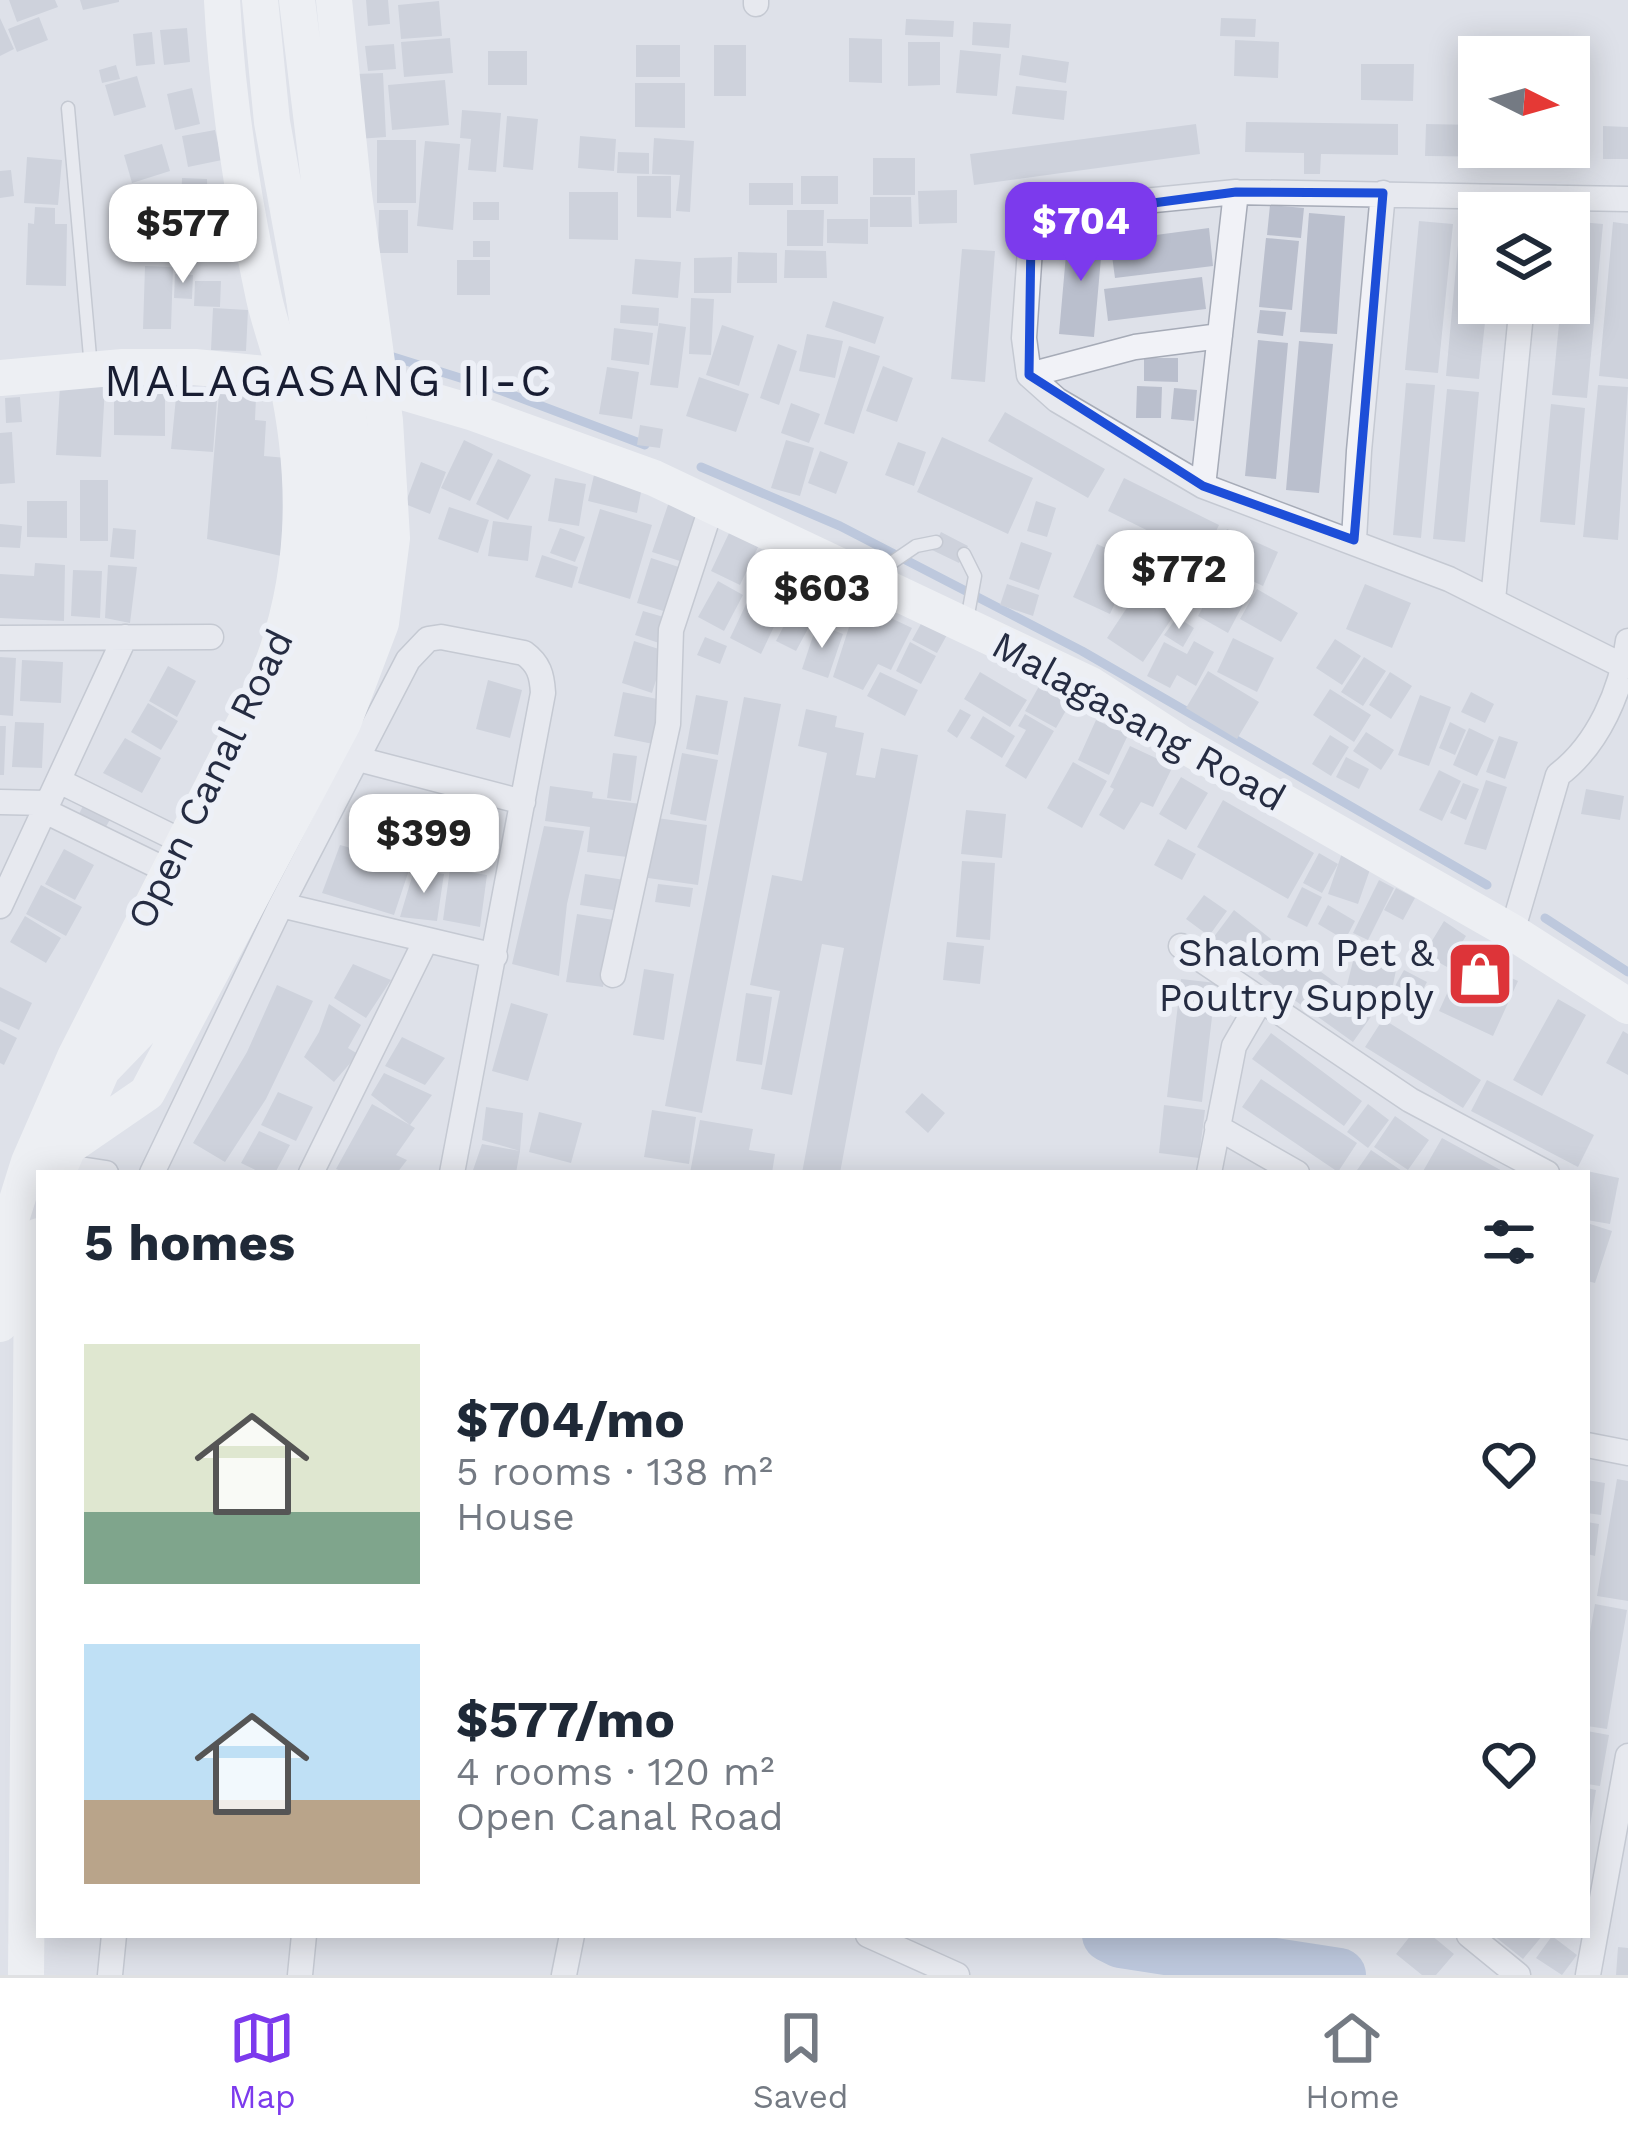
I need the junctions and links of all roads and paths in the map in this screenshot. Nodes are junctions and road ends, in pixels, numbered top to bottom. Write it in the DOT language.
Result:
graph roads {
  1 [pos="222,0"];
  2 [pos="260,0"];
  3 [pos="297,0"];
  4 [pos="334,0"];
  5 [pos="68,108"];
  6 [pos="1237,193"];
  7 [pos="1383,193"];
  8 [pos="1458,199"];
  9 [pos="1628,199"];
  10 [pos="1590,201"];
  11 [pos="318,296"];
  12 [pos="1520,324"];
  13 [pos="1220,336"];
  14 [pos="91,370"];
  15 [pos="286,374"];
  16 [pos="1029,375"];
  17 [pos="0,378"];
  18 [pos="379,385"];
  19 [pos="339,455"];
  20 [pos="1203,486"];
  21 [pos="712,506"];
  22 [pos="1354,540"];
  23 [pos="936,542"];
  24 [pos="964,554"];
  25 [pos="869,578"];
  26 [pos="1493,600"];
  27 [pos="966,625"];
  28 [pos="124,637"];
  29 [pos="211,637"];
  30 [pos="0,638"];
  31 [pos="1628,641"];
  32 [pos="1624,667"];
  33 [pos="358,759"];
  34 [pos="50,798"];
  35 [pos="0,802"];
  36 [pos="523,802"];
  37 [pos="175,856"];
  38 [pos="281,905"];
  39 [pos="0,906"];
  40 [pos="1512,932"];
  41 [pos="426,940"];
  42 [pos="1180,946"];
  43 [pos="495,956"];
  44 [pos="613,975"];
  45 [pos="1260,1001"];
  46 [pos="1628,1006"];
  47 [pos="69,1070"];
  48 [pos="1217,1127"];
  49 [pos="61,1162"];
  50 [pos="94,1170"];
  51 [pos="153,1170"];
  52 [pos="312,1170"];
  53 [pos="453,1170"];
  54 [pos="1210,1170"];
  55 [pos="1292,1170"];
  56 [pos="1541,1170"];
  57 [pos="36,1241"];
  58 [pos="16,1277"];
  59 [pos="0,1324"];
  60 [pos="1590,1446"];
  61 [pos="1628,1453"];
  62 [pos="1628,1756"];
  63 [pos="1596,1888"];
  64 [pos="114,1938"];
  65 [pos="304,1938"];
  66 [pos="571,1938"];
  67 [pos="875,1938"];
  68 [pos="1473,1938"];
  69 [pos="26,1975"];
  70 [pos="110,1975"];
  71 [pos="300,1975"];
  72 [pos="564,1975"];
  73 [pos="957,1975"];
  74 [pos="1518,1975"];
  75 [pos="1588,1975"];
  1 -- 15 [label="main road, Open Canal Road"];
  2 -- 11 [label="main road"];
  3 -- 11 [label="main road"];
  4 -- 18 [label="main road"];
  5 -- 14 [label="lane"];
  6 -- 7 [label="street"];
  6 -- 13 [label="street"];
  6 -- 16 [label="street"];
  7 -- 8 [label="street"];
  7 -- 22 [label="street"];
  9 -- 10 [label="street"];
  11 -- 19 [label="main road, bridge"];
  12 -- 26 [label="street"];
  13 -- 16 [label="street"];
  13 -- 20 [label="street"];
  14 -- 15 [label="main road, Malagasang Road"];
  14 -- 17 [label="main road, Malagasang Road"];
  15 -- 18 [label="main road, Malagasang Road"];
  15 -- 37 [label="main road, Open Canal Road"];
  16 -- 20 [label="street"];
  18 -- 21 [label="main road, Malagasang Road"];
  18 -- 49 [label="main road"];
  19 -- 47 [label="main road"];
  19 -- 49 [label="main road"];
  20 -- 22 [label="street"];
  21 -- 25 [label="main road, Malagasang Road"];
  21 -- 44 [label="street"];
  22 -- 26 [label="street"];
  23 -- 25 [label="lane"];
  24 -- 27 [label="lane"];
  25 -- 27 [label="main road, Malagasang Road"];
  26 -- 32 [label="street"];
  27 -- 40 [label="main road, Malagasang Road"];
  28 -- 29 [label="street"];
  28 -- 30 [label="street"];
  28 -- 34 [label="street"];
  31 -- 32 [label="street"];
  32 -- 40 [label="street"];
  33 -- 36 [label="street"];
  33 -- 36 [label="street"];
  33 -- 38 [label="street"];
  34 -- 35 [label="street"];
  34 -- 37 [label="street"];
  34 -- 39 [label="street"];
  36 -- 43 [label="street"];
  37 -- 47 [label="main road, Open Canal Road"];
  38 -- 41 [label="street"];
  38 -- 51 [label="street"];
  40 -- 46 [label="main road, Malagasang Road"];
  41 -- 43 [label="street"];
  41 -- 52 [label="street"];
  42 -- 45 [label="street"];
  43 -- 53 [label="street"];
  45 -- 48 [label="street"];
  45 -- 56 [label="street"];
  47 -- 58 [label="main road, Open Canal Road"];
  48 -- 54 [label="street"];
  48 -- 55 [label="street"];
  49 -- 50 [label="street"];
  57 -- 58 [label="main road"];
  58 -- 59 [label="main road, Open Canal Road"];
  58 -- 69 [label="main road, Open Canal Road"];
  60 -- 61 [label="street"];
  62 -- 63 [label="street"];
  63 -- 75 [label="street"];
  64 -- 70 [label="street"];
  65 -- 71 [label="street"];
  66 -- 72 [label="street"];
  67 -- 73 [label="street"];
  68 -- 74 [label="street"];
}
